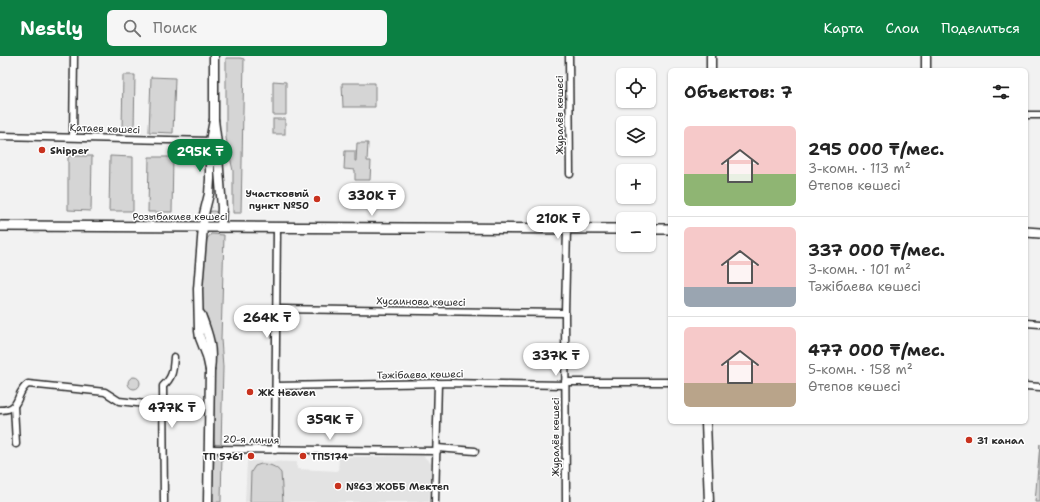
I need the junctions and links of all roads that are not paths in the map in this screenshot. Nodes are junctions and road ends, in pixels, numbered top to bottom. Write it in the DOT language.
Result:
graph roads {
  1 [pos="74,56"];
  2 [pos="214,56"];
  3 [pos="569,56"];
  4 [pos="711,56"];
  5 [pos="926,56"];
  6 [pos="711,68"];
  7 [pos="926,68"];
  8 [pos="1028,115"];
  9 [pos="1040,115"];
  10 [pos="214,120"];
  11 [pos="0,136"];
  12 [pos="73,137"];
  13 [pos="210,141"];
  14 [pos="570,174"];
  15 [pos="0,226"];
  16 [pos="203,227"];
  17 [pos="221,227"];
  18 [pos="277,228"];
  19 [pos="567,229"];
  20 [pos="616,229"];
  21 [pos="656,229"];
  22 [pos="668,229"];
  23 [pos="1028,232"];
  24 [pos="1040,232"];
  25 [pos="276,309"];
  26 [pos="565,313"];
  27 [pos="1028,323"];
  28 [pos="1040,324"];
  29 [pos="174,357"];
  30 [pos="668,382"];
  31 [pos="438,383"];
  32 [pos="565,383"];
  33 [pos="276,386"];
  34 [pos="1028,386"];
  35 [pos="1040,387"];
  36 [pos="14,406"];
  37 [pos="163,406"];
  38 [pos="0,410"];
  39 [pos="706,424"];
  40 [pos="16,444"];
  41 [pos="209,448"];
  42 [pos="275,450"];
  43 [pos="437,450"];
  44 [pos="475,450"];
  45 [pos="164,502"];
  46 [pos="208,502"];
  47 [pos="435,502"];
  48 [pos="566,502"];
  49 [pos="709,502"];
  1 -- 12 [label="street"];
  2 -- 10 [label="street"];
  3 -- 14 [label="street, Журалёв көшесі"];
  4 -- 6 [label="street"];
  5 -- 7 [label="street"];
  8 -- 9 [label="street"];
  10 -- 13 [label="street"];
  10 -- 17 [label="street"];
  11 -- 12 [label="street, Қатаев көшесі"];
  12 -- 13 [label="street, Қатаев көшесі"];
  13 -- 16 [label="street"];
  15 -- 16 [label="main road, Розыбакиев көшесі"];
  16 -- 17 [label="main road, Розыбакиев көшесі"];
  16 -- 41 [label="street"];
  17 -- 18 [label="main road, Розыбакиев көшесі"];
  18 -- 19 [label="main road, Розыбакиев көшесі"];
  18 -- 25 [label="street"];
  19 -- 20 [label="main road, Розыбакиев көшесі"];
  19 -- 26 [label="street, Журалёв көшесі"];
  21 -- 22 [label="main road"];
  23 -- 24 [label="main road"];
  25 -- 26 [label="street, Хусаинова көшесі"];
  25 -- 33 [label="street"];
  26 -- 32 [label="street, Журалёв көшесі"];
  27 -- 28 [label="street"];
  29 -- 37 [label="street"];
  30 -- 32 [label="street, Тәжібаева көшесі"];
  31 -- 32 [label="street, Тәжібаева көшесі"];
  31 -- 33 [label="street, Тәжібаева көшесі"];
  31 -- 43 [label="street"];
  32 -- 48 [label="street, Журалёв көшесі"];
  33 -- 42 [label="street"];
  34 -- 35 [label="street"];
  36 -- 37 [label="street"];
  36 -- 38 [label="street"];
  36 -- 40 [label="street"];
  37 -- 45 [label="street"];
  39 -- 49 [label="street"];
  41 -- 42 [label="street, 20-я линия"];
  41 -- 46 [label="street"];
  42 -- 43 [label="street, 20-я линия"];
  43 -- 44 [label="street, 20-я линия"];
  43 -- 47 [label="street"];
}
